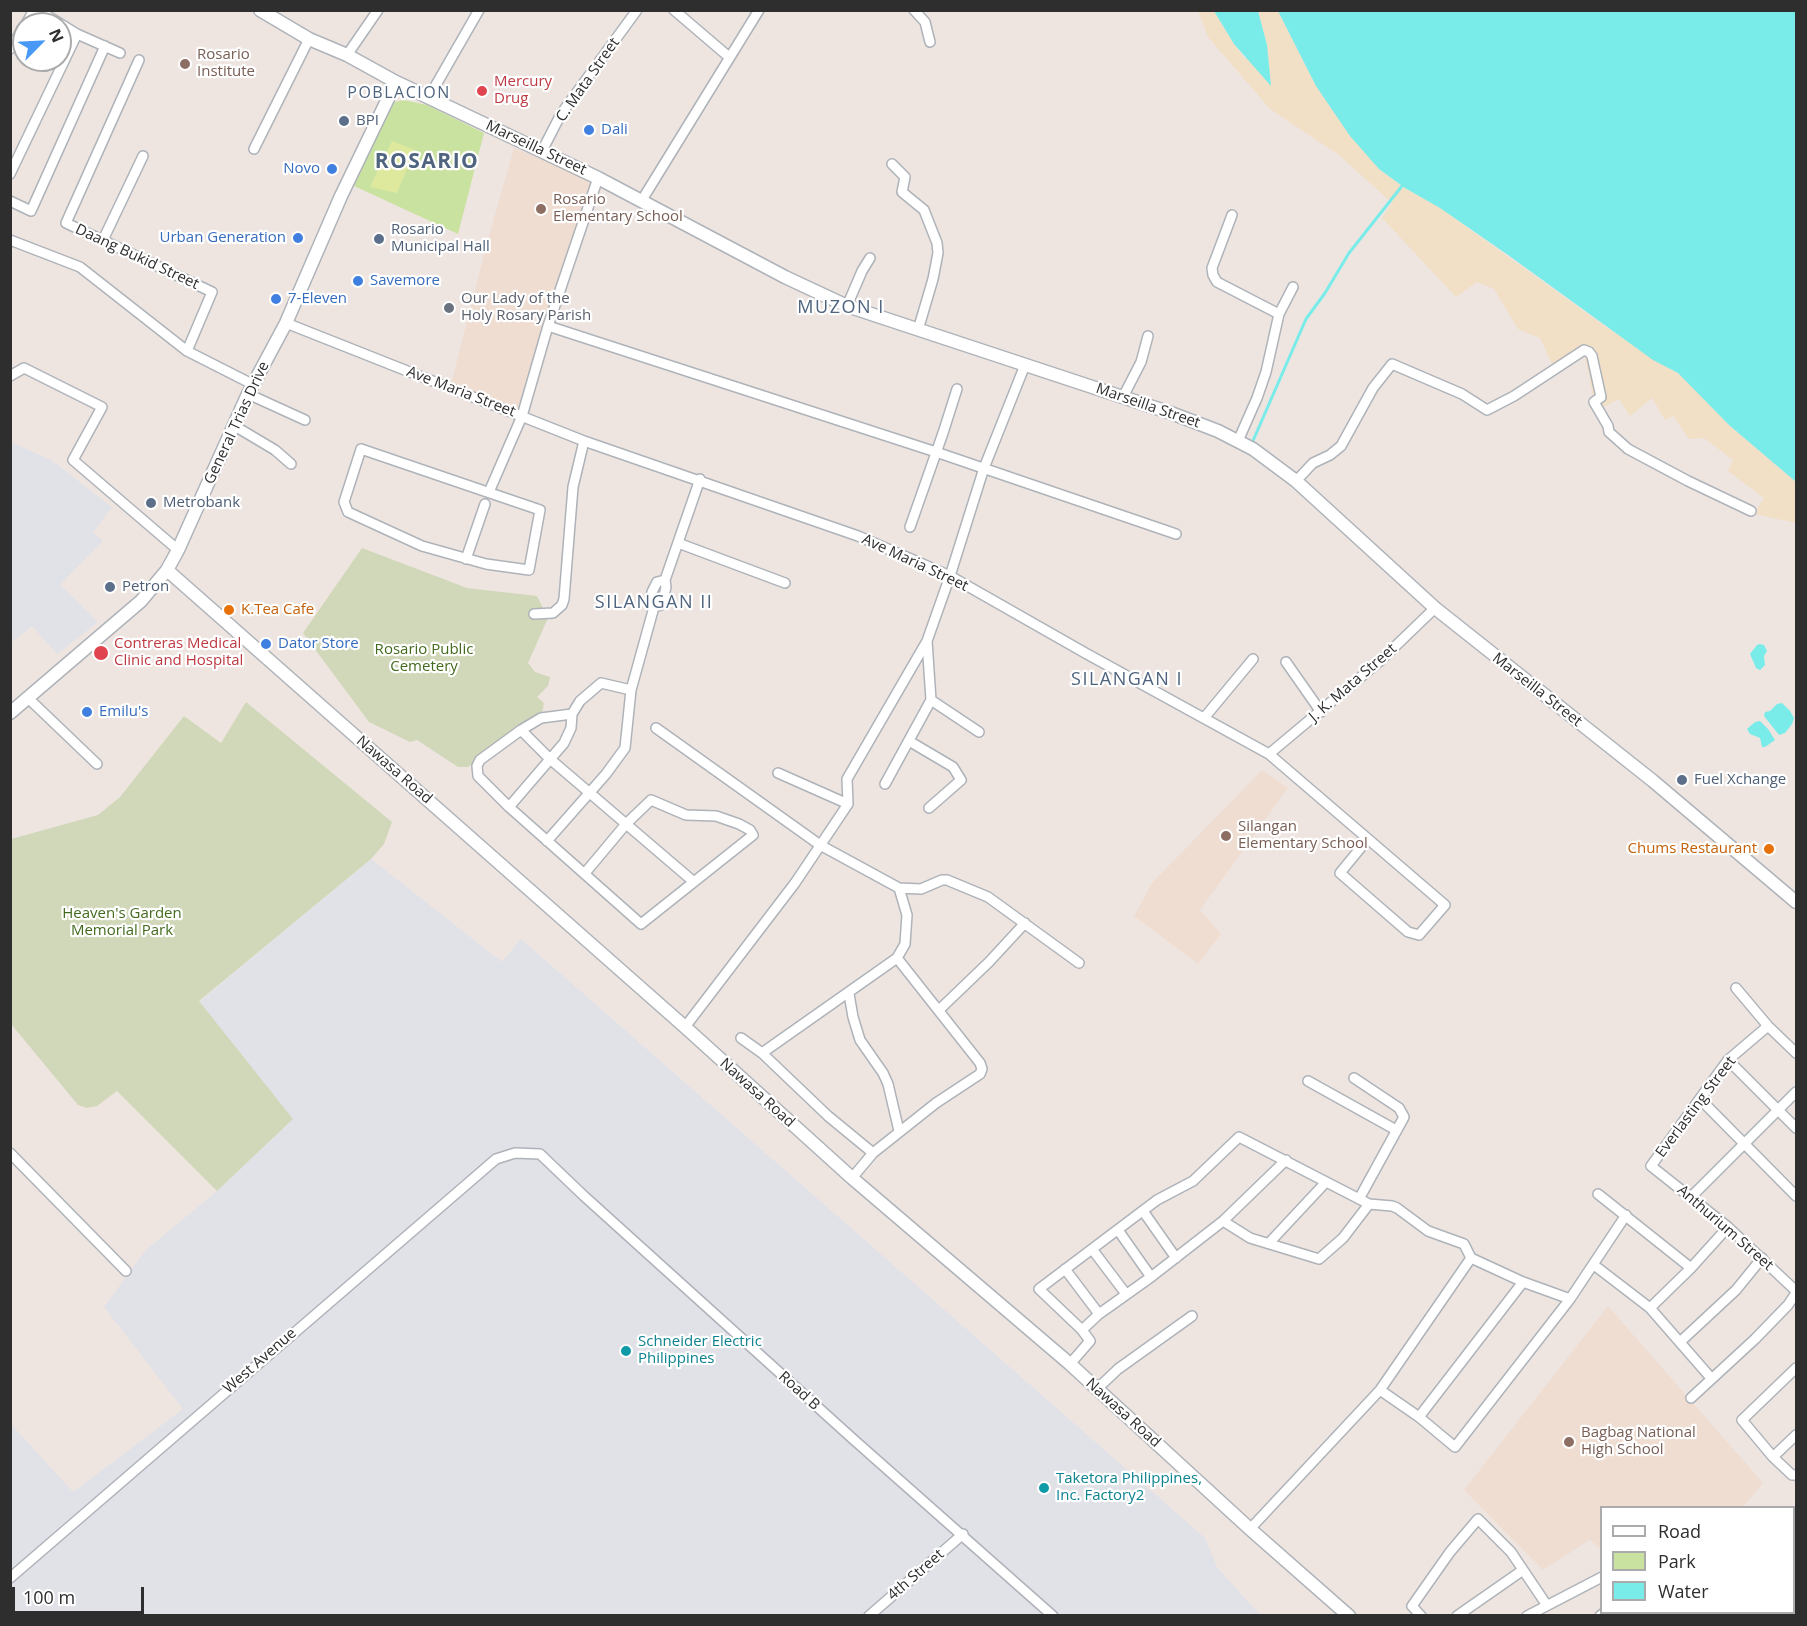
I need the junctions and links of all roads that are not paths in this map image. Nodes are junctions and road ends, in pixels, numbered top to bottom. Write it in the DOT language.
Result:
graph roads {
  1 [pos="36,10"];
  2 [pos="378,10"];
  3 [pos="478,10"];
  4 [pos="637,10"];
  5 [pos="674,10"];
  6 [pos="759,10"];
  7 [pos="914,10"];
  8 [pos="263,11"];
  9 [pos="78,34"];
  10 [pos="309,39"];
  11 [pos="930,42"];
  12 [pos="105,46"];
  13 [pos="120,53"];
  14 [pos="347,55"];
  15 [pos="729,57"];
  16 [pos="139,60"];
  17 [pos="396,82"];
  18 [pos="429,97"];
  19 [pos="254,149"];
  20 [pos="542,151"];
  21 [pos="143,156"];
  22 [pos="892,164"];
  23 [pos="10,174"];
  24 [pos="598,178"];
  25 [pos="642,200"];
  26 [pos="10,201"];
  27 [pos="1232,215"];
  28 [pos="10,240"];
  29 [pos="103,240"];
  30 [pos="870,258"];
  31 [pos="1293,287"];
  32 [pos="847,306"];
  33 [pos="1279,314"];
  34 [pos="286,323"];
  35 [pos="548,326"];
  36 [pos="918,330"];
  37 [pos="1148,336"];
  38 [pos="188,351"];
  39 [pos="1025,365"];
  40 [pos="10,376"];
  41 [pos="957,389"];
  42 [pos="251,390"];
  43 [pos="1123,397"];
  44 [pos="522,416"];
  45 [pos="305,420"];
  46 [pos="233,425"];
  47 [pos="584,441"];
  48 [pos="1238,441"];
  49 [pos="936,452"];
  50 [pos="291,464"];
  51 [pos="984,468"];
  52 [pos="700,480"];
  53 [pos="1296,481"];
  54 [pos="489,492"];
  55 [pos="485,504"];
  56 [pos="1751,511"];
  57 [pos="910,527"];
  58 [pos="1176,534"];
  59 [pos="678,543"];
  60 [pos="178,550"];
  61 [pos="466,559"];
  62 [pos="167,570"];
  63 [pos="950,576"];
  64 [pos="785,583"];
  65 [pos="1435,608"];
  66 [pos="534,614"];
  67 [pos="927,641"];
  68 [pos="1253,659"];
  69 [pos="1286,662"];
  70 [pos="631,690"];
  71 [pos="28,698"];
  72 [pos="931,700"];
  73 [pos="1321,712"];
  74 [pos="10,713"];
  75 [pos="572,714"];
  76 [pos="1204,718"];
  77 [pos="656,728"];
  78 [pos="521,730"];
  79 [pos="979,732"];
  80 [pos="909,741"];
  81 [pos="1269,754"];
  82 [pos="550,759"];
  83 [pos="98,764"];
  84 [pos="778,773"];
  85 [pos="885,784"];
  86 [pos="589,792"];
  87 [pos="848,804"];
  88 [pos="509,807"];
  89 [pos="929,808"];
  90 [pos="626,825"];
  91 [pos="1367,840"];
  92 [pos="547,841"];
  93 [pos="820,846"];
  94 [pos="585,873"];
  95 [pos="694,882"];
  96 [pos="899,888"];
  97 [pos="1797,902"];
  98 [pos="1025,923"];
  99 [pos="897,958"];
  100 [pos="1079,963"];
  101 [pos="1736,988"];
  102 [pos="849,994"];
  103 [pos="939,1010"];
  104 [pos="1768,1026"];
  105 [pos="685,1027"];
  106 [pos="741,1038"];
  107 [pos="762,1053"];
  108 [pos="1797,1053"];
  109 [pos="1728,1060"];
  110 [pos="1354,1078"];
  111 [pos="1308,1081"];
  112 [pos="1797,1092"];
  113 [pos="1700,1099"];
  114 [pos="1778,1109"];
  115 [pos="1797,1128"];
  116 [pos="1396,1130"];
  117 [pos="899,1131"];
  118 [pos="1745,1142"];
  119 [pos="10,1153"];
  120 [pos="515,1153"];
  121 [pos="873,1153"];
  122 [pos="1286,1160"];
  123 [pos="1651,1166"];
  124 [pos="852,1178"];
  125 [pos="1326,1182"];
  126 [pos="1598,1194"];
  127 [pos="1797,1196"];
  128 [pos="1691,1197"];
  129 [pos="1359,1199"];
  130 [pos="1369,1204"];
  131 [pos="1143,1211"];
  132 [pos="1626,1215"];
  133 [pos="1223,1221"];
  134 [pos="1728,1227"];
  135 [pos="1118,1230"];
  136 [pos="1269,1243"];
  137 [pos="1092,1249"];
  138 [pos="1176,1258"];
  139 [pos="1471,1258"];
  140 [pos="1762,1258"];
  141 [pos="1594,1264"];
  142 [pos="1691,1268"];
  143 [pos="1065,1269"];
  144 [pos="126,1271"];
  145 [pos="1151,1276"];
  146 [pos="1523,1282"];
  147 [pos="1797,1292"];
  148 [pos="1126,1294"];
  149 [pos="1570,1299"];
  150 [pos="1650,1308"];
  151 [pos="1099,1314"];
  152 [pos="1192,1316"];
  153 [pos="1082,1330"];
  154 [pos="1680,1342"];
  155 [pos="1070,1364"];
  156 [pos="1797,1368"];
  157 [pos="1711,1378"];
  158 [pos="1097,1389"];
  159 [pos="1380,1390"];
  160 [pos="1691,1398"];
  161 [pos="1419,1416"];
  162 [pos="1797,1435"];
  163 [pos="1773,1457"];
  164 [pos="1797,1476"];
  165 [pos="1250,1529"];
  166 [pos="963,1534"];
  167 [pos="1522,1570"];
  168 [pos="1600,1577"];
  169 [pos="10,1578"];
  170 [pos="1546,1604"];
  171 [pos="869,1616"];
  172 [pos="1053,1616"];
  173 [pos="1349,1616"];
  174 [pos="1422,1616"];
  175 [pos="1457,1616"];
  176 [pos="1527,1616"];
  1 -- 9 [label="street"];
  2 -- 14 [label="street"];
  3 -- 18 [label="street"];
  4 -- 20 [label="street, C. Mata Street"];
  5 -- 15 [label="street"];
  6 -- 15 [label="street"];
  7 -- 11 [label="street"];
  8 -- 10 [label="main road, Marseilla Street"];
  9 -- 12 [label="street"];
  9 -- 23 [label="street"];
  10 -- 14 [label="main road, Marseilla Street"];
  10 -- 19 [label="street"];
  12 -- 13 [label="street"];
  12 -- 26 [label="street"];
  14 -- 17 [label="main road, Marseilla Street"];
  15 -- 25 [label="street"];
  16 -- 29 [label="street, Daang Bukid Street"];
  17 -- 18 [label="main road, Marseilla Street"];
  17 -- 34 [label="main road, General Trias Drive"];
  18 -- 20 [label="main road, Marseilla Street"];
  20 -- 24 [label="main road, Marseilla Street"];
  21 -- 29 [label="street"];
  22 -- 36 [label="street"];
  24 -- 25 [label="main road, Marseilla Street"];
  24 -- 35 [label="street"];
  25 -- 32 [label="main road, Marseilla Street"];
  27 -- 33 [label="street"];
  28 -- 38 [label="street"];
  29 -- 38 [label="street, Daang Bukid Street"];
  30 -- 32 [label="street"];
  31 -- 33 [label="street"];
  32 -- 36 [label="main road, Marseilla Street"];
  33 -- 48 [label="street"];
  34 -- 42 [label="main road, General Trias Drive"];
  34 -- 44 [label="street, Ave Maria Street"];
  35 -- 44 [label="street"];
  35 -- 49 [label="street"];
  36 -- 39 [label="main road, Marseilla Street"];
  37 -- 43 [label="street"];
  38 -- 42 [label="street"];
  39 -- 43 [label="main road, Marseilla Street"];
  39 -- 51 [label="street"];
  40 -- 60 [label="street"];
  41 -- 49 [label="street"];
  42 -- 45 [label="street"];
  42 -- 46 [label="main road, General Trias Drive"];
  43 -- 48 [label="main road, Marseilla Street"];
  44 -- 47 [label="street, Ave Maria Street"];
  44 -- 54 [label="street"];
  46 -- 50 [label="street"];
  46 -- 60 [label="main road, General Trias Drive"];
  47 -- 52 [label="street, Ave Maria Street"];
  47 -- 66 [label="street"];
  48 -- 53 [label="main road, Marseilla Street"];
  49 -- 51 [label="street"];
  49 -- 57 [label="street"];
  51 -- 58 [label="street"];
  51 -- 63 [label="street"];
  52 -- 59 [label="street"];
  52 -- 63 [label="street, Ave Maria Street"];
  53 -- 56 [label="street"];
  53 -- 65 [label="main road, Marseilla Street"];
  54 -- 61 [label="street"];
  54 -- 61 [label="street"];
  55 -- 61 [label="street"];
  59 -- 64 [label="street"];
  59 -- 70 [label="street"];
  60 -- 62 [label="main road, General Trias Drive"];
  62 -- 71 [label="main road, General Trias Drive"];
  62 -- 105 [label="main road, Nawasa Road"];
  63 -- 67 [label="street"];
  63 -- 76 [label="street, Ave Maria Street"];
  65 -- 73 [label="street, J. K. Mata Street"];
  65 -- 97 [label="main road, Marseilla Street"];
  67 -- 72 [label="street"];
  67 -- 87 [label="street"];
  68 -- 76 [label="street"];
  69 -- 73 [label="street"];
  70 -- 75 [label="street"];
  70 -- 86 [label="street"];
  71 -- 74 [label="main road, General Trias Drive"];
  71 -- 83 [label="street"];
  72 -- 79 [label="street"];
  72 -- 80 [label="street"];
  73 -- 81 [label="street, J. K. Mata Street"];
  75 -- 78 [label="street"];
  75 -- 82 [label="street"];
  76 -- 81 [label="street, Ave Maria Street"];
  77 -- 93 [label="street"];
  78 -- 82 [label="street"];
  78 -- 88 [label="street"];
  80 -- 85 [label="street"];
  80 -- 89 [label="street"];
  81 -- 91 [label="street, Ave Maria Street"];
  82 -- 86 [label="street"];
  82 -- 88 [label="street"];
  84 -- 87 [label="street"];
  86 -- 90 [label="street"];
  86 -- 92 [label="street"];
  87 -- 93 [label="street"];
  88 -- 92 [label="street"];
  90 -- 94 [label="street"];
  90 -- 95 [label="street"];
  90 -- 95 [label="street"];
  91 -- 91 [label="street, Ave Maria Street"];
  92 -- 94 [label="street"];
  93 -- 96 [label="street"];
  93 -- 105 [label="street"];
  94 -- 95 [label="street"];
  96 -- 98 [label="street"];
  96 -- 99 [label="street"];
  98 -- 100 [label="street"];
  98 -- 103 [label="street"];
  99 -- 102 [label="street"];
  99 -- 103 [label="street"];
  101 -- 104 [label="street"];
  102 -- 107 [label="street"];
  102 -- 117 [label="street"];
  103 -- 117 [label="street"];
  104 -- 108 [label="street"];
  104 -- 109 [label="street, Everlasting Street"];
  105 -- 124 [label="main road, Nawasa Road"];
  106 -- 107 [label="street"];
  107 -- 121 [label="street"];
  109 -- 113 [label="street, Everlasting Street"];
  109 -- 114 [label="street"];
  110 -- 116 [label="street"];
  111 -- 116 [label="street"];
  112 -- 114 [label="street"];
  113 -- 118 [label="street"];
  113 -- 123 [label="street, Everlasting Street"];
  114 -- 115 [label="street"];
  114 -- 118 [label="street"];
  116 -- 129 [label="street"];
  117 -- 121 [label="street"];
  118 -- 127 [label="street"];
  118 -- 128 [label="street"];
  119 -- 144 [label="street"];
  120 -- 166 [label="street, Road B"];
  120 -- 169 [label="street, West Avenue"];
  121 -- 124 [label="street"];
  122 -- 125 [label="street"];
  122 -- 131 [label="street"];
  122 -- 133 [label="street"];
  123 -- 128 [label="street, Anthurium Street"];
  124 -- 155 [label="main road, Nawasa Road"];
  125 -- 129 [label="street"];
  125 -- 136 [label="street"];
  126 -- 132 [label="street"];
  128 -- 134 [label="street, Anthurium Street"];
  129 -- 130 [label="street"];
  130 -- 136 [label="street"];
  130 -- 139 [label="street"];
  131 -- 135 [label="street"];
  131 -- 138 [label="street"];
  132 -- 141 [label="street"];
  132 -- 142 [label="street"];
  133 -- 136 [label="street"];
  133 -- 138 [label="street"];
  134 -- 140 [label="street, Anthurium Street"];
  134 -- 142 [label="street"];
  135 -- 137 [label="street"];
  135 -- 145 [label="street"];
  137 -- 143 [label="street"];
  137 -- 148 [label="street"];
  138 -- 145 [label="street"];
  139 -- 146 [label="street"];
  139 -- 159 [label="street"];
  140 -- 147 [label="street, Anthurium Street"];
  140 -- 154 [label="street"];
  141 -- 149 [label="street"];
  141 -- 150 [label="street"];
  142 -- 150 [label="street"];
  143 -- 151 [label="street"];
  143 -- 153 [label="street"];
  145 -- 148 [label="street"];
  146 -- 149 [label="street"];
  146 -- 161 [label="street"];
  147 -- 157 [label="street"];
  148 -- 151 [label="street"];
  149 -- 161 [label="street"];
  150 -- 154 [label="street"];
  151 -- 153 [label="street"];
  152 -- 158 [label="street"];
  153 -- 155 [label="street"];
  154 -- 157 [label="street"];
  155 -- 158 [label="main road, Nawasa Road"];
  156 -- 163 [label="street"];
  157 -- 160 [label="street"];
  158 -- 165 [label="main road, Nawasa Road"];
  159 -- 161 [label="street"];
  159 -- 165 [label="street"];
  162 -- 163 [label="street"];
  163 -- 164 [label="street"];
  165 -- 173 [label="main road, Nawasa Road"];
  166 -- 171 [label="street, 4th Street"];
  166 -- 172 [label="street, Road B"];
  167 -- 170 [label="street"];
  167 -- 174 [label="street"];
  167 -- 175 [label="street"];
  168 -- 170 [label="street"];
  170 -- 176 [label="street"];
}
